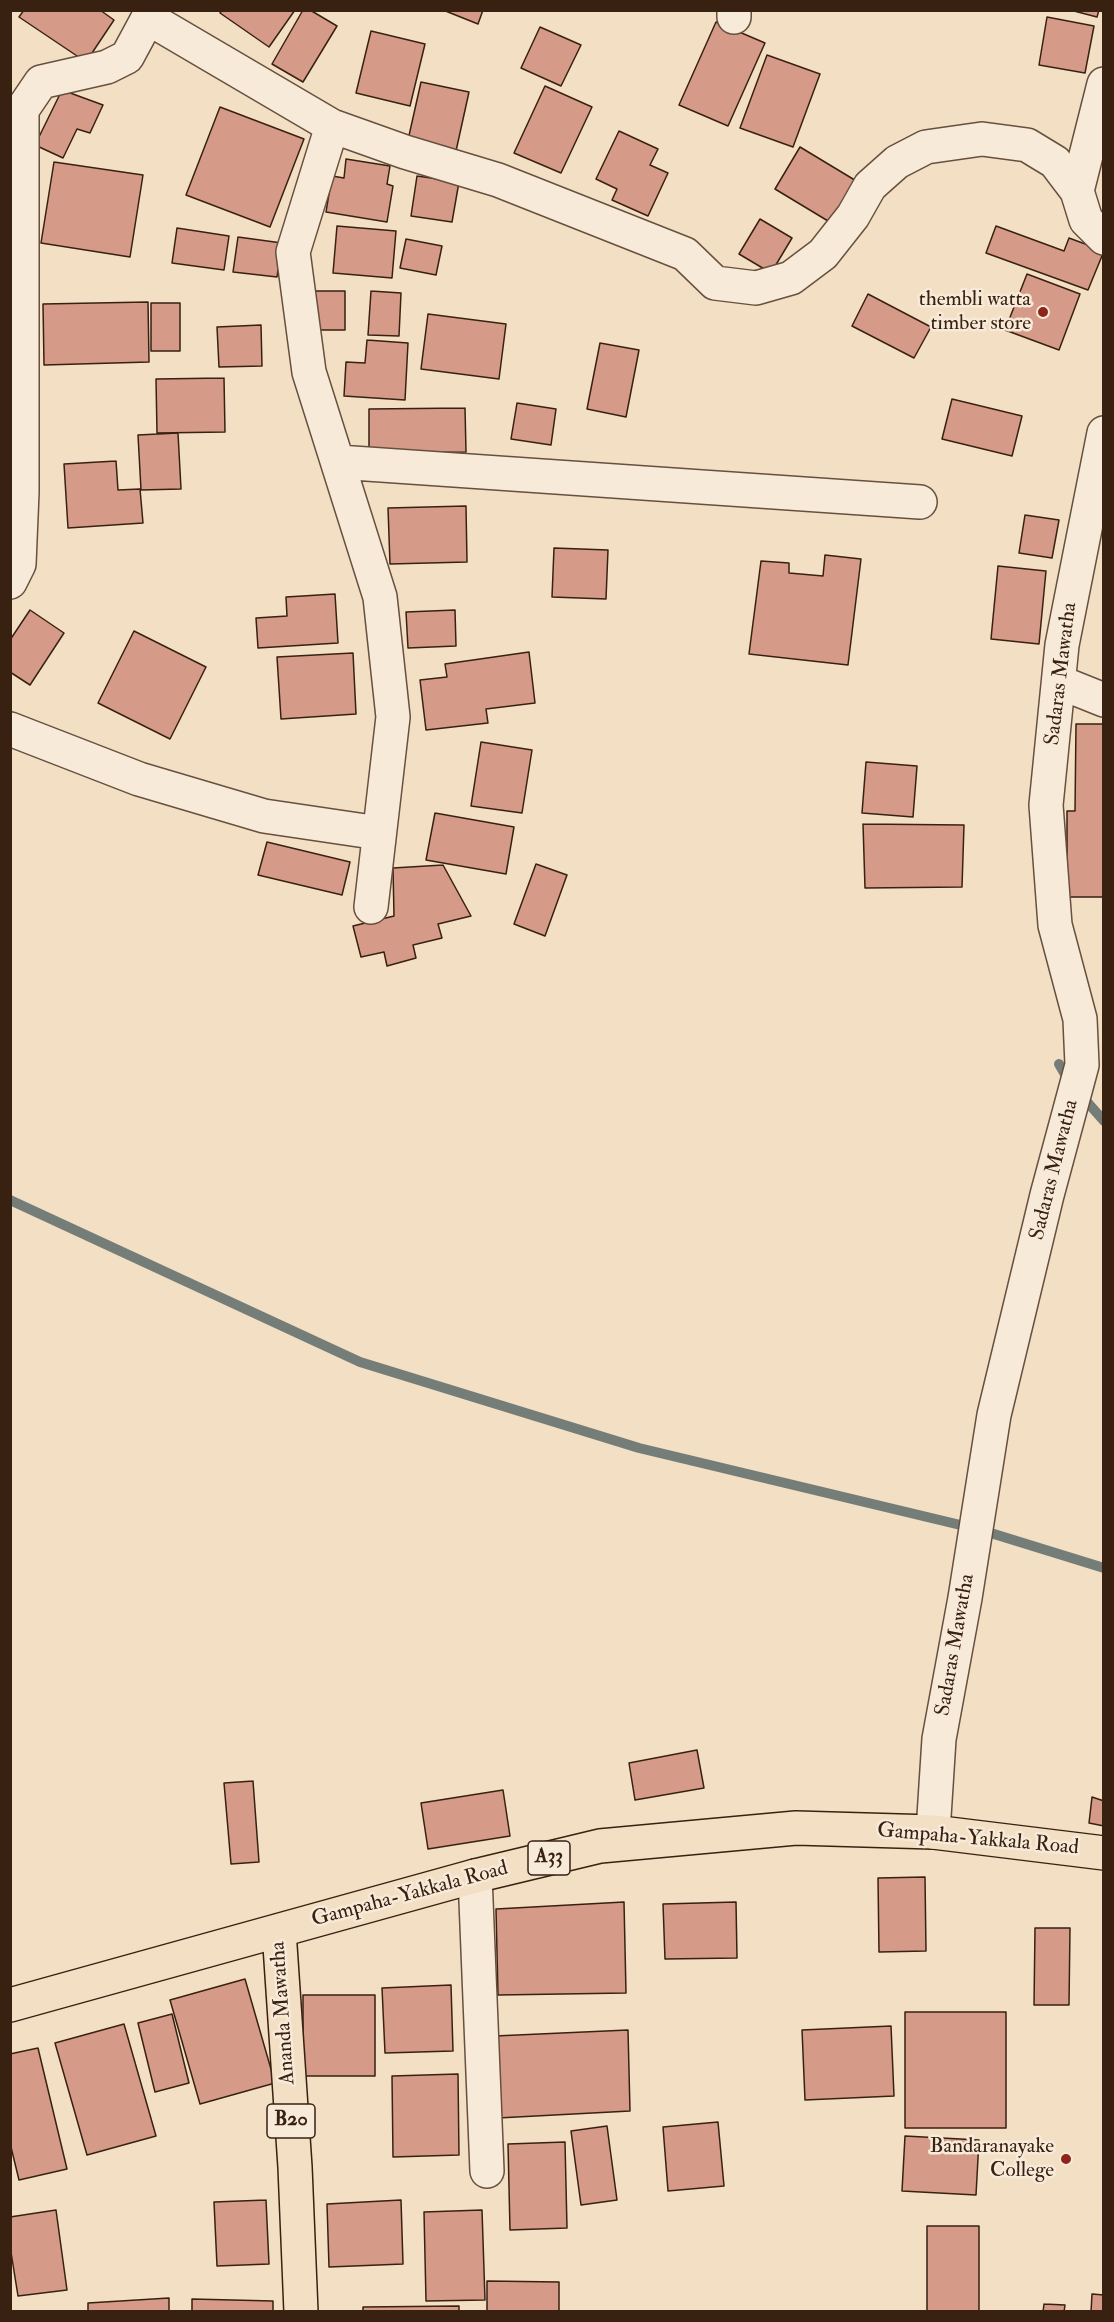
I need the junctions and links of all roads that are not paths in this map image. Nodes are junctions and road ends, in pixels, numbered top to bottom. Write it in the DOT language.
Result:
graph roads {
  1 [pos="150,14"];
  2 [pos="1104,84"];
  3 [pos="332,126"];
  4 [pos="1077,191"];
  5 [pos="1104,238"];
  6 [pos="16,362"];
  7 [pos="1104,433"];
  8 [pos="338,462"];
  9 [pos="920,502"];
  10 [pos="13,569"];
  11 [pos="1059,682"];
  12 [pos="1104,700"];
  13 [pos="10,729"];
  14 [pos="379,833"];
  15 [pos="370,907"];
  16 [pos="933,1832"];
  17 [pos="1104,1852"];
  18 [pos="475,1876"];
  19 [pos="279,1931"];
  20 [pos="10,2005"];
  21 [pos="487,2171"];
  22 [pos="301,2312"];
  1 -- 3 [label="street"];
  1 -- 6 [label="street"];
  2 -- 4 [label="street"];
  3 -- 4 [label="street"];
  3 -- 8 [label="street"];
  4 -- 5 [label="street"];
  6 -- 10 [label="street"];
  7 -- 11 [label="street, Sadaras Mawatha"];
  8 -- 9 [label="street"];
  8 -- 14 [label="street"];
  11 -- 12 [label="street"];
  11 -- 16 [label="street, Sadaras Mawatha"];
  13 -- 14 [label="street"];
  14 -- 15 [label="street"];
  16 -- 17 [label="main road, Gampaha-Yakkala Road / A33"];
  16 -- 18 [label="main road, Gampaha-Yakkala Road / A33"];
  18 -- 19 [label="main road, Gampaha-Yakkala Road / A33"];
  18 -- 21 [label="street"];
  19 -- 20 [label="main road, Gampaha-Yakkala Road / A33"];
  19 -- 22 [label="main road, Ananda Mawatha / B20"];
}
